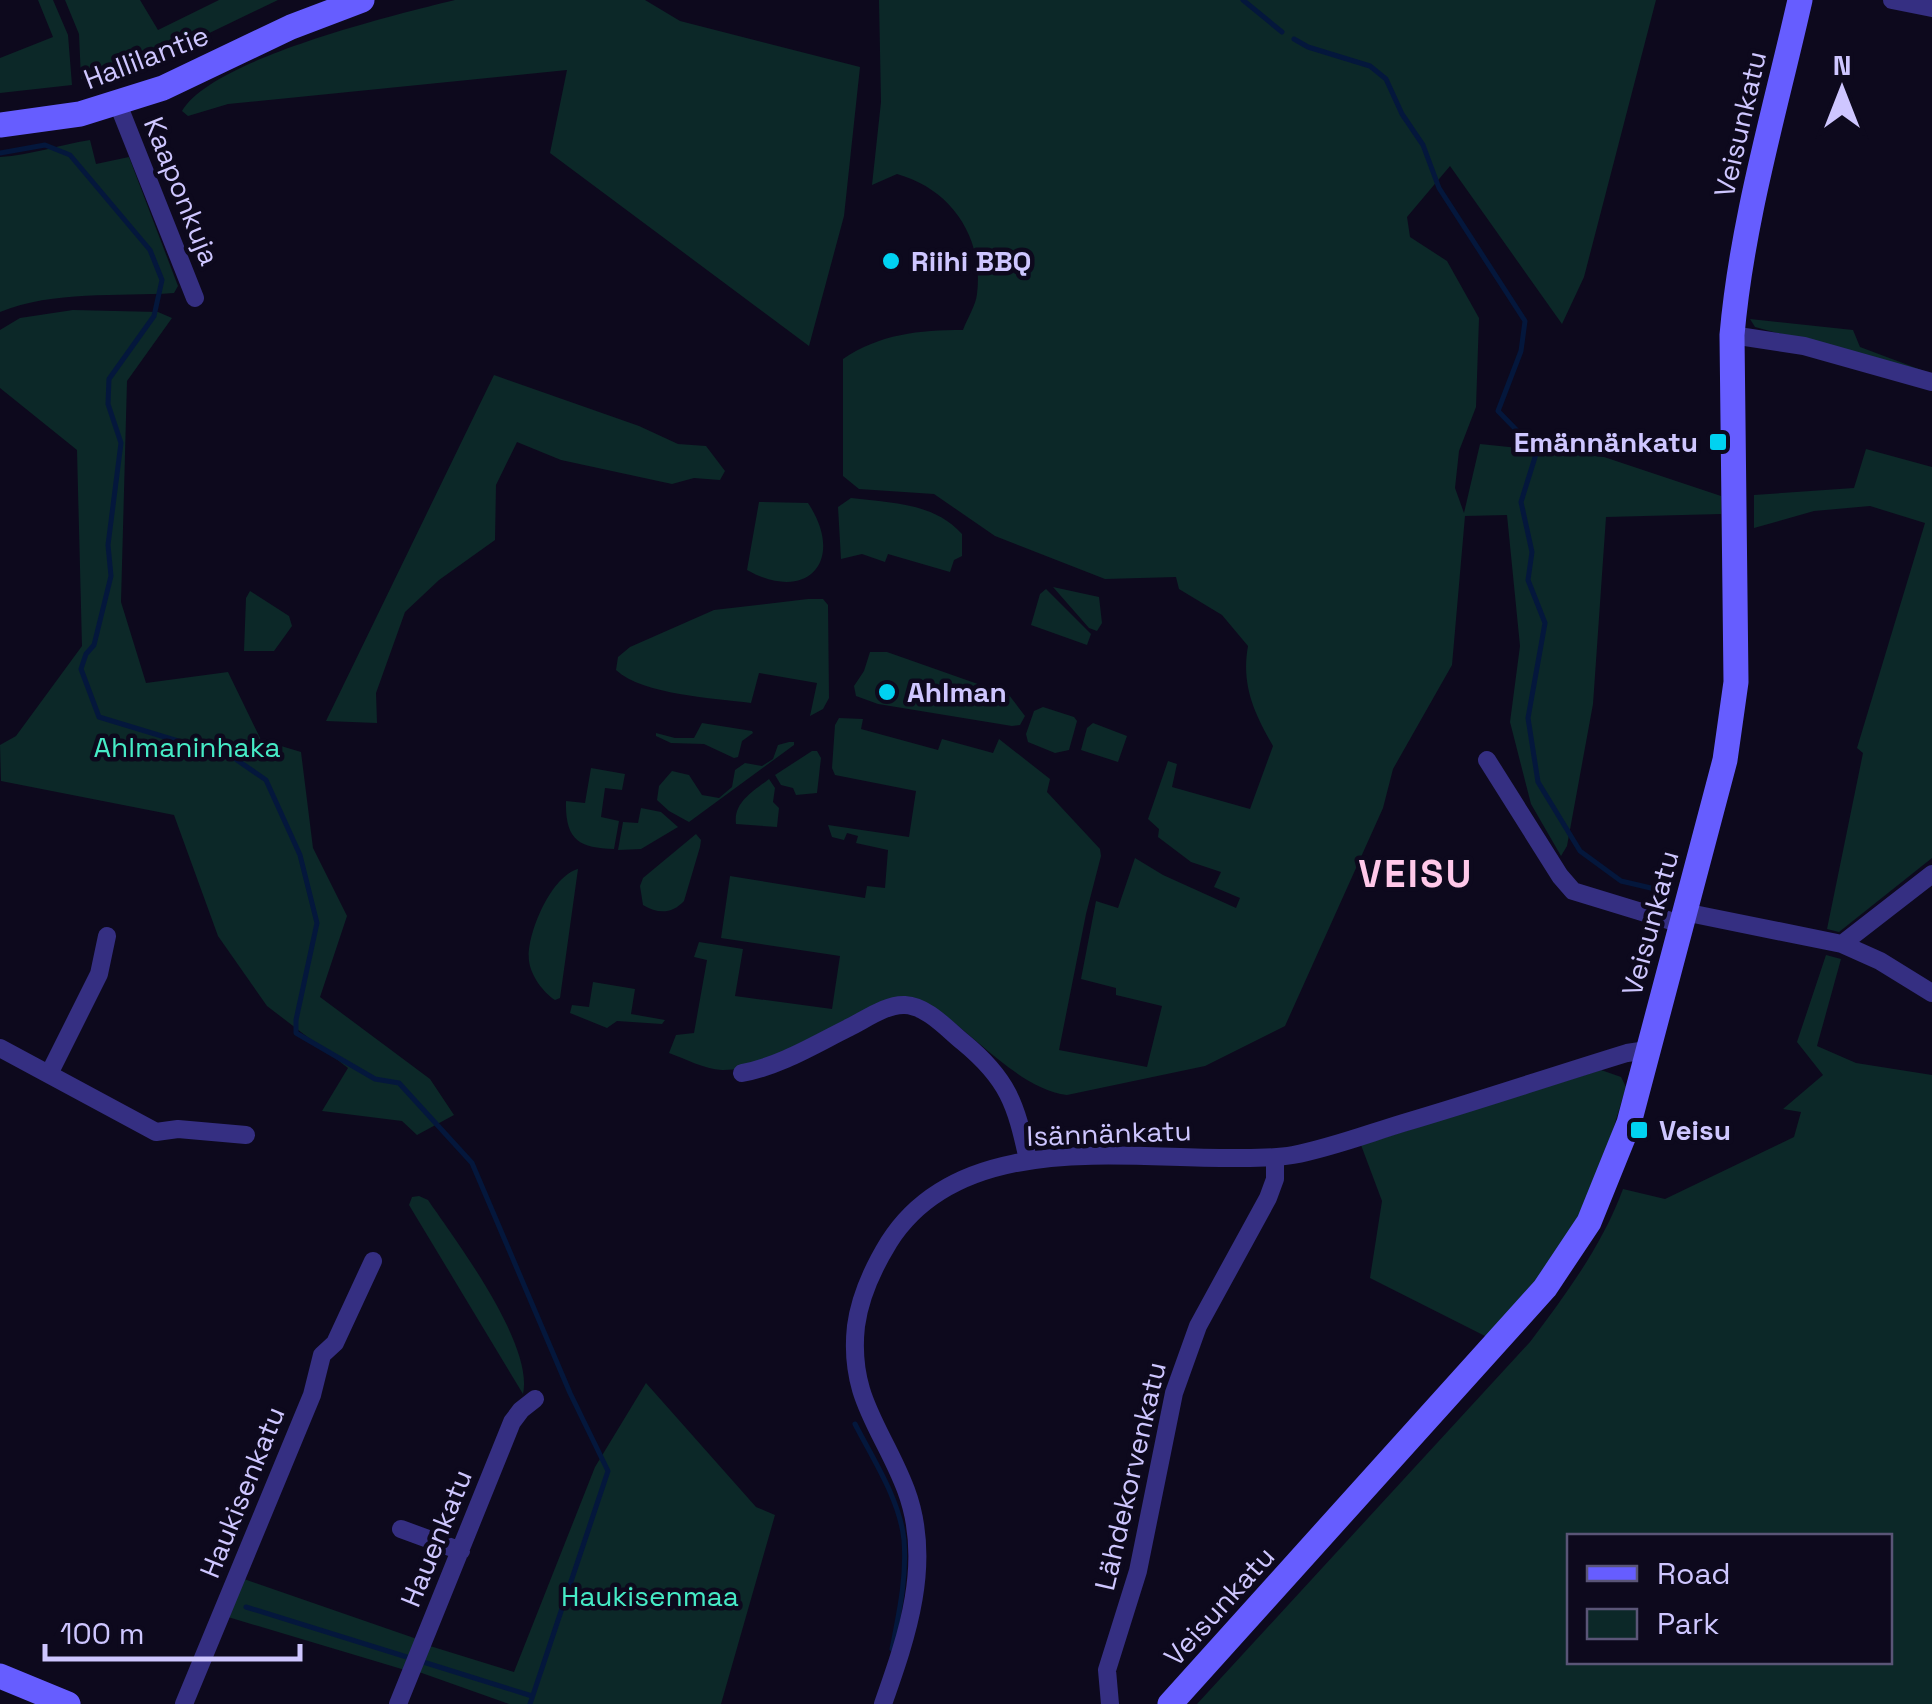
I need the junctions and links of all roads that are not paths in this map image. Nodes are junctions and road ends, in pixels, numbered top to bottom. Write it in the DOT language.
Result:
graph roads {
  1 [pos="362,0"];
  2 [pos="1800,0"];
  3 [pos="1892,0"];
  4 [pos="1932,8"];
  5 [pos="118,104"];
  6 [pos="0,126"];
  7 [pos="195,298"];
  8 [pos="1732,335"];
  9 [pos="1932,382"];
  10 [pos="1487,760"];
  11 [pos="1932,874"];
  12 [pos="1683,918"];
  13 [pos="108,936"];
  14 [pos="1842,944"];
  15 [pos="1932,993"];
  16 [pos="0,1048"];
  17 [pos="1647,1050"];
  18 [pos="742,1073"];
  19 [pos="49,1074"];
  20 [pos="246,1135"];
  21 [pos="1275,1158"];
  22 [pos="1028,1160"];
  23 [pos="373,1260"];
  24 [pos="535,1400"];
  25 [pos="401,1528"];
  26 [pos="461,1551"];
  27 [pos="0,1676"];
  28 [pos="68,1704"];
  29 [pos="184,1704"];
  30 [pos="398,1704"];
  31 [pos="883,1704"];
  32 [pos="1110,1704"];
  33 [pos="1170,1704"];
  1 -- 5 [label="street, Hallilantie"];
  2 -- 8 [label="street, Veisunkatu"];
  3 -- 4 [label="street"];
  5 -- 6 [label="street, Hallilantie"];
  5 -- 7 [label="street, Kaaponkuja"];
  8 -- 9 [label="street"];
  8 -- 12 [label="street, Veisunkatu"];
  10 -- 12 [label="street"];
  11 -- 14 [label="street"];
  12 -- 14 [label="street"];
  12 -- 17 [label="street, Veisunkatu"];
  13 -- 19 [label="street"];
  14 -- 15 [label="street"];
  16 -- 19 [label="street"];
  17 -- 21 [label="street, Isännänkatu"];
  17 -- 33 [label="street, Veisunkatu"];
  18 -- 22 [label="street"];
  19 -- 20 [label="street"];
  21 -- 22 [label="street, Isännänkatu"];
  21 -- 32 [label="street, Lähdekorvenkatu"];
  22 -- 31 [label="street, Isännänkatu"];
  23 -- 29 [label="street, Haukisenkatu"];
  24 -- 26 [label="street, Hauenkatu"];
  25 -- 26 [label="street"];
  26 -- 30 [label="street, Hauenkatu"];
  27 -- 28 [label="street"];
}
